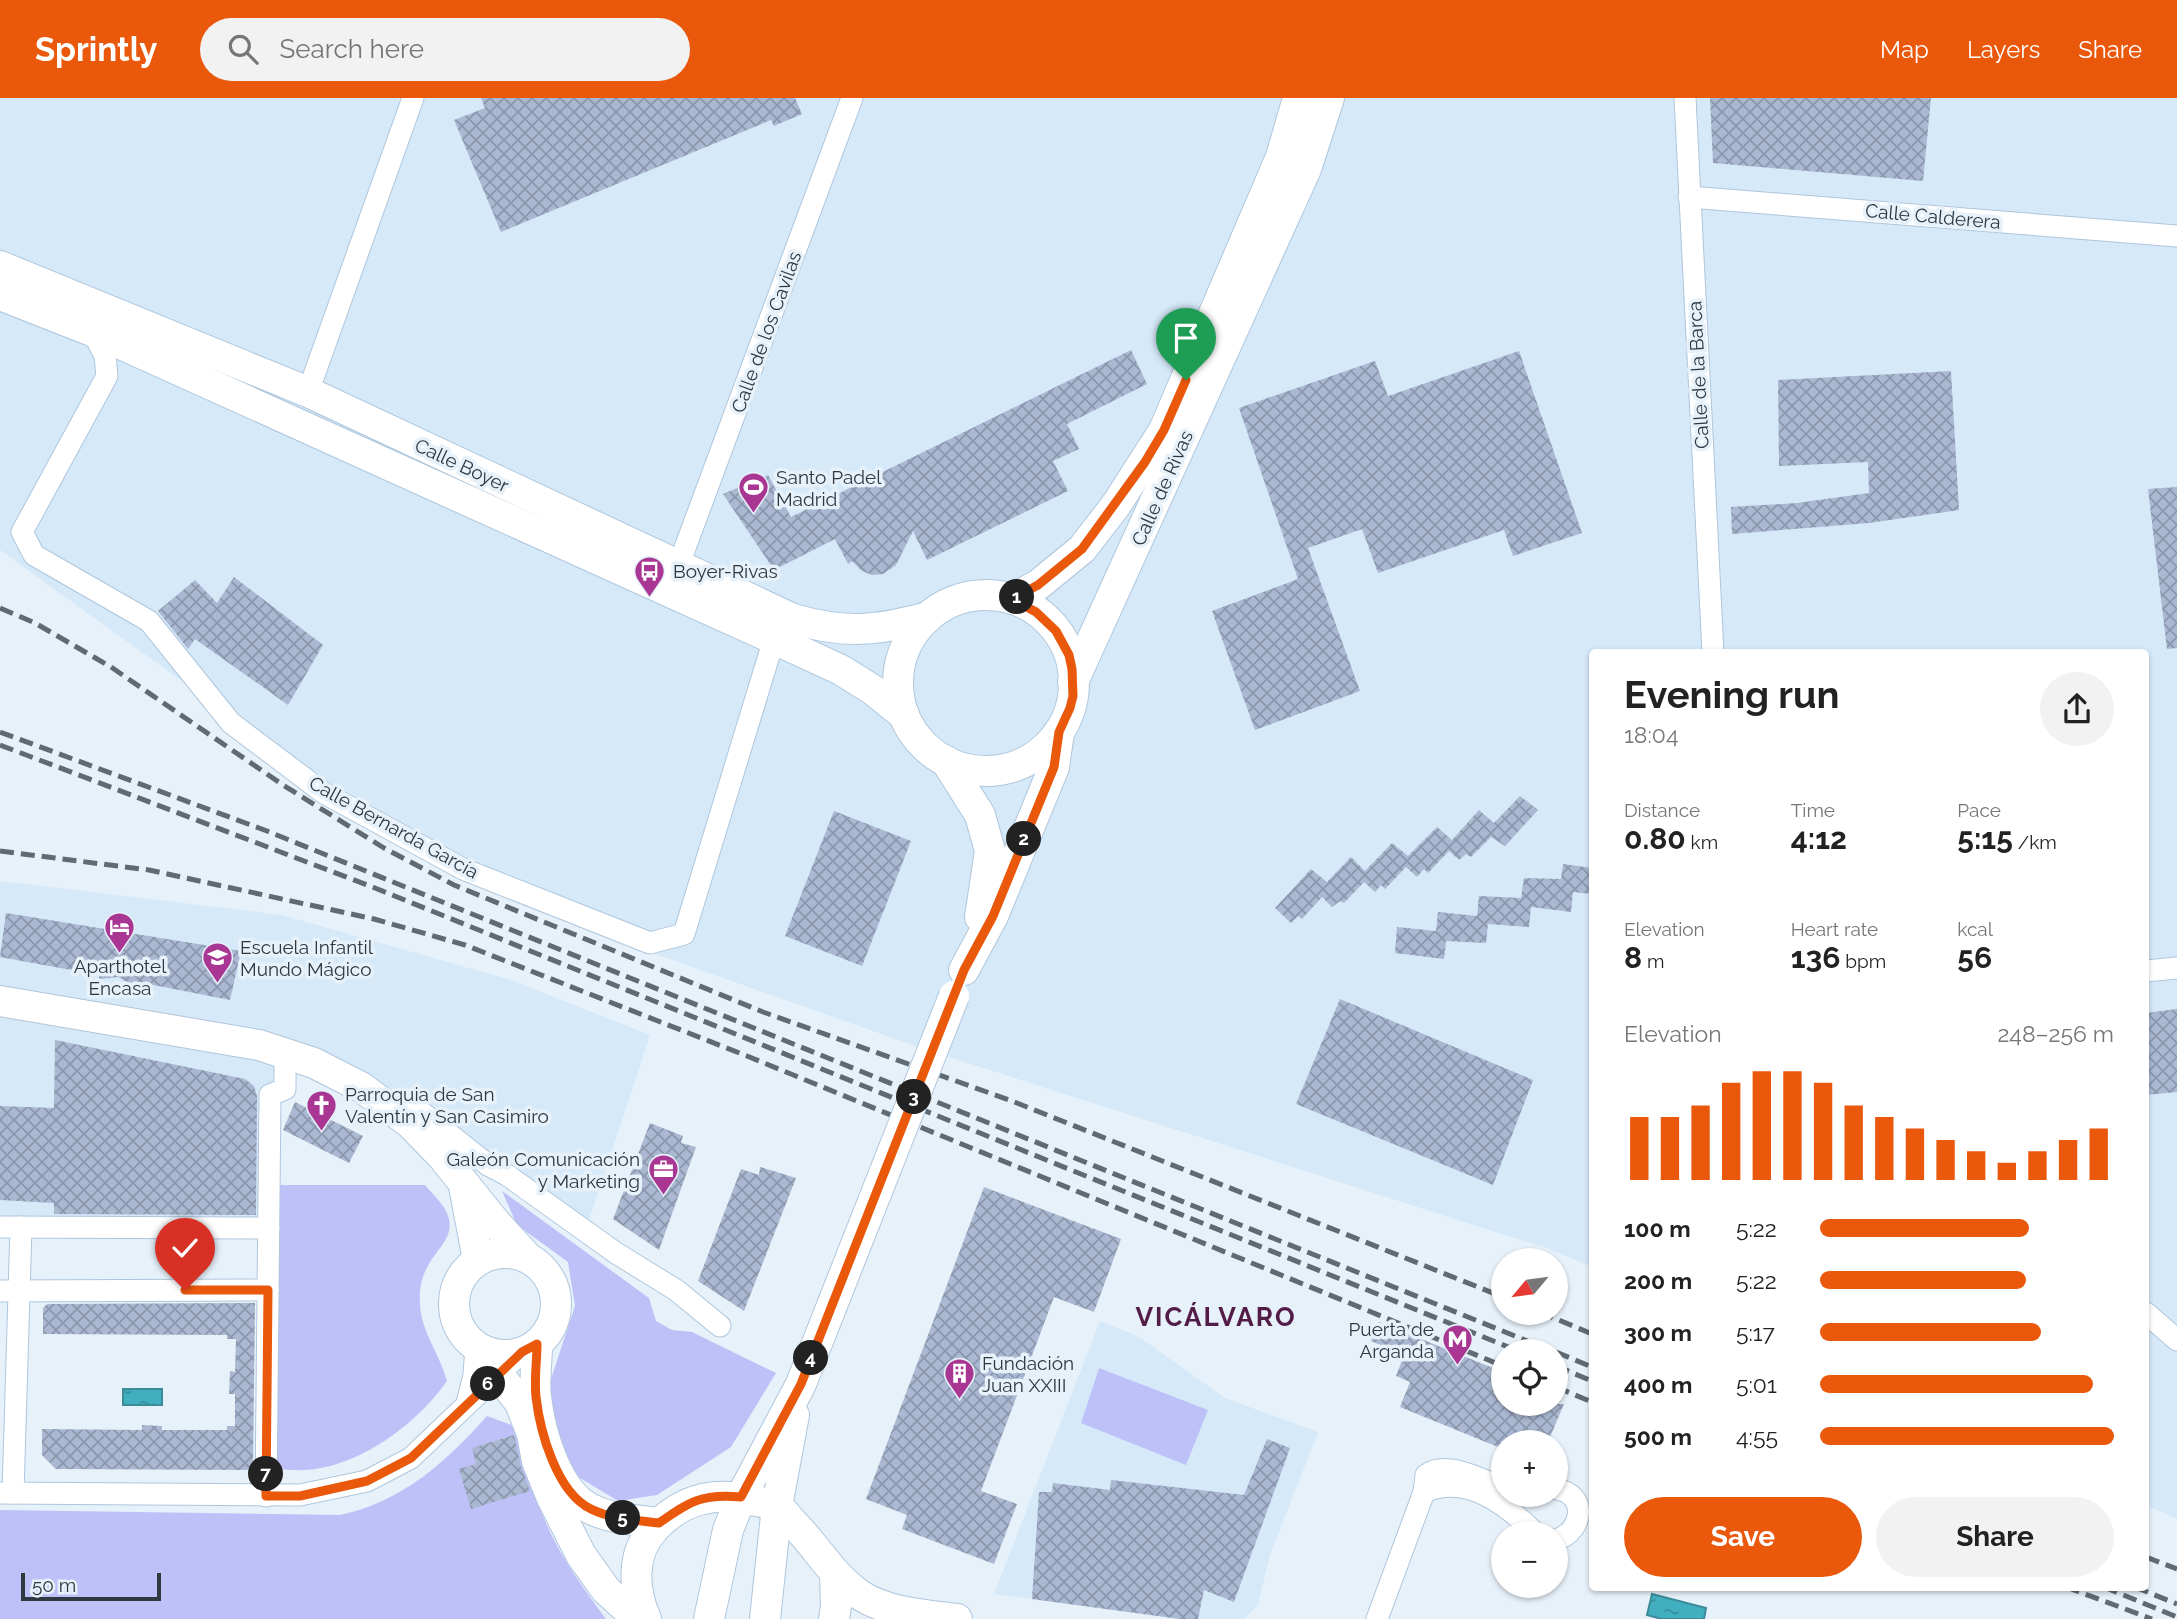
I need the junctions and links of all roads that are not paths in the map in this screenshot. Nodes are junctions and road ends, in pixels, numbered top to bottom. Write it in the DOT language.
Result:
graph roads {
  1 [pos="852,98"];
  2 [pos="1298,98"];
  3 [pos="1329,98"];
  4 [pos="1685,98"];
  5 [pos="406,100"];
  6 [pos="1689,197"];
  7 [pos="2177,236"];
  8 [pos="0,266"];
  9 [pos="0,295"];
  10 [pos="92,331"];
  11 [pos="308,392"];
  12 [pos="679,565"];
  13 [pos="1012,599"];
  14 [pos="928,617"];
  15 [pos="774,639"];
  16 [pos="1713,649"];
  17 [pos="1073,682"];
  18 [pos="904,715"];
  19 [pos="1059,732"];
  20 [pos="946,761"];
  21 [pos="2177,968"];
  22 [pos="2149,971"];
  23 [pos="959,983"];
  24 [pos="0,1001"];
  25 [pos="285,1054"];
  26 [pos="383,1102"];
  27 [pos="488,1165"];
  28 [pos="462,1179"];
  29 [pos="11,1227"];
  30 [pos="268,1228"];
  31 [pos="528,1258"];
  32 [pos="478,1260"];
  33 [pos="268,1290"];
  34 [pos="9,1291"];
  35 [pos="2149,1316"];
  36 [pos="720,1326"];
  37 [pos="2177,1340"];
  38 [pos="478,1347"];
  39 [pos="529,1348"];
  40 [pos="499,1373"];
  41 [pos="801,1384"];
  42 [pos="467,1403"];
  43 [pos="520,1403"];
  44 [pos="1491,1484"];
  45 [pos="1424,1492"];
  46 [pos="6,1493"];
  47 [pos="1568,1493"];
  48 [pos="266,1496"];
  49 [pos="741,1497"];
  50 [pos="777,1506"];
  51 [pos="1521,1521"];
  52 [pos="659,1523"];
  53 [pos="1568,1534"];
  54 [pos="835,1575"];
  55 [pos="638,1619"];
  56 [pos="646,1619"];
  57 [pos="709,1619"];
  58 [pos="765,1619"];
  59 [pos="834,1619"];
  60 [pos="957,1619"];
  61 [pos="1377,1619"];
  1 -- 12 [label="street, Calle de los Cavilas"];
  2 -- 13 [label="main road, Calle de Rivas"];
  3 -- 17 [label="main road, Calle de Rivas"];
  4 -- 6 [label="street, Calle de la Barca"];
  5 -- 11 [label="street"];
  6 -- 7 [label="street, Calle Calderera"];
  6 -- 16 [label="street, Calle de la Barca"];
  8 -- 11 [label="main road, Calle Boyer"];
  9 -- 10 [label="main road, Calle Boyer"];
  10 -- 15 [label="main road, Calle Boyer"];
  10 -- 15 [label="street, Calle Bernarda García"];
  11 -- 12 [label="main road, Calle Boyer"];
  12 -- 14 [label="main road, Calle Boyer"];
  13 -- 14 [label="main road"];
  13 -- 17 [label="main road"];
  14 -- 18 [label="main road"];
  15 -- 18 [label="main road, Calle Boyer"];
  17 -- 19 [label="main road"];
  18 -- 20 [label="main road"];
  19 -- 20 [label="main road"];
  19 -- 23 [label="main road"];
  20 -- 23 [label="main road"];
  21 -- 22 [label="street"];
  23 -- 41 [label="main road, bridge"];
  24 -- 25 [label="main road"];
  25 -- 26 [label="main road"];
  25 -- 30 [label="street"];
  26 -- 27 [label="street"];
  26 -- 28 [label="main road"];
  27 -- 28 [label="street"];
  27 -- 36 [label="street"];
  28 -- 31 [label="main road"];
  28 -- 32 [label="main road"];
  29 -- 30 [label="street"];
  29 -- 34 [label="street"];
  30 -- 33 [label="street"];
  31 -- 32 [label="main road"];
  31 -- 39 [label="main road"];
  32 -- 38 [label="main road"];
  33 -- 34 [label="street"];
  33 -- 48 [label="street"];
  34 -- 46 [label="street"];
  35 -- 37 [label="street"];
  38 -- 39 [label="main road"];
  38 -- 40 [label="main road"];
  38 -- 42 [label="street"];
  39 -- 40 [label="street"];
  39 -- 52 [label="main road"];
  40 -- 42 [label="street"];
  40 -- 43 [label="main road"];
  41 -- 49 [label="main road"];
  41 -- 50 [label="main road"];
  42 -- 43 [label="street"];
  42 -- 48 [label="street"];
  43 -- 55 [label="main road"];
  44 -- 45 [label="street"];
  45 -- 51 [label="street"];
  45 -- 61 [label="street"];
  46 -- 48 [label="street"];
  47 -- 53 [label="street"];
  49 -- 50 [label="main road"];
  49 -- 52 [label="main road"];
  49 -- 57 [label="main road"];
  50 -- 54 [label="main road"];
  50 -- 58 [label="main road"];
  52 -- 56 [label="main road"];
  54 -- 59 [label="main road"];
  54 -- 60 [label="main road"];
}
